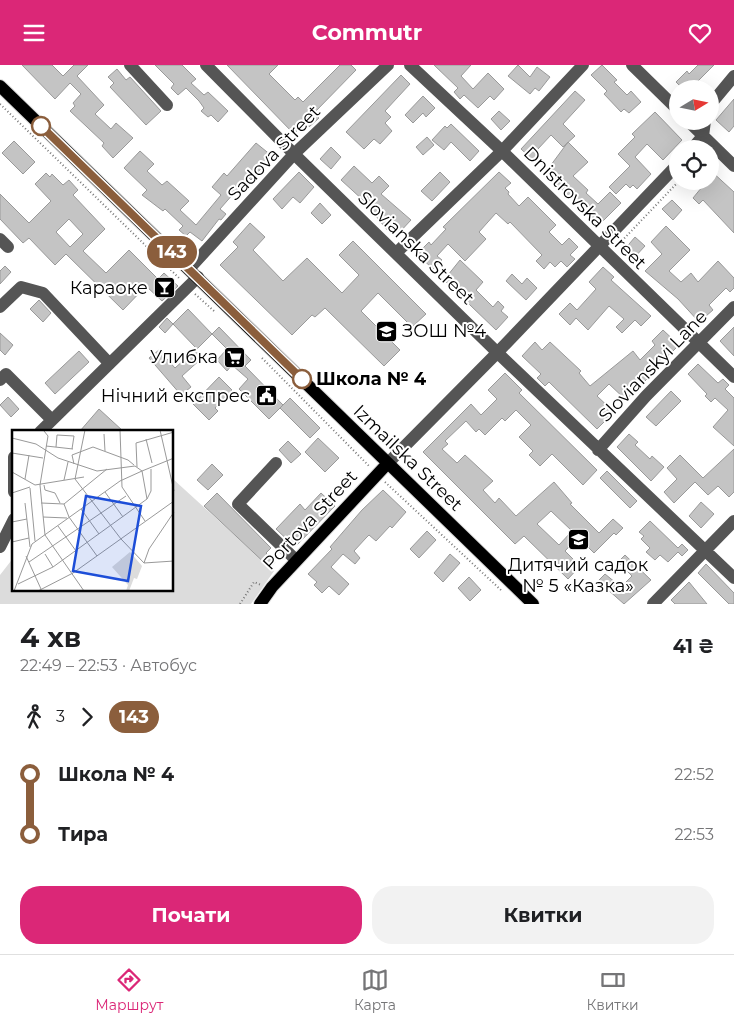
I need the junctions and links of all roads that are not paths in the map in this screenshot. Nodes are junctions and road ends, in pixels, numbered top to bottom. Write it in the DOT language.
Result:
graph roads {
  1 [pos="130,65"];
  2 [pos="206,65"];
  3 [pos="388,65"];
  4 [pos="410,65"];
  5 [pos="583,65"];
  6 [pos="632,65"];
  7 [pos="734,76"];
  8 [pos="0,86"];
  9 [pos="719,94"];
  10 [pos="669,102"];
  11 [pos="168,105"];
  12 [pos="698,130"];
  13 [pos="704,130"];
  14 [pos="704,136"];
  15 [pos="700,140"];
  16 [pos="502,151"];
  17 [pos="294,155"];
  18 [pos="734,166"];
  19 [pos="669,174"];
  20 [pos="600,247"];
  21 [pos="396,253"];
  22 [pos="193,273"];
  23 [pos="0,307"];
  24 [pos="734,307"];
  25 [pos="699,343"];
  26 [pos="498,353"];
  27 [pos="109,363"];
  28 [pos="734,377"];
  29 [pos="0,379"];
  30 [pos="52,420"];
  31 [pos="41,430"];
  32 [pos="598,450"];
  33 [pos="276,463"];
  34 [pos="388,463"];
  35 [pos="734,521"];
  36 [pos="12,523"];
  37 [pos="0,547"];
  38 [pos="705,551"];
  39 [pos="296,561"];
  40 [pos="734,579"];
  41 [pos="260,604"];
  42 [pos="533,604"];
  43 [pos="653,604"];
  1 -- 11 [label="street"];
  2 -- 17 [label="street, Slovianska Street"];
  3 -- 17 [label="street, Sadova Street"];
  4 -- 16 [label="street, Dnistrovska Street"];
  5 -- 16 [label="street"];
  6 -- 10 [label="street"];
  7 -- 9 [label="street"];
  8 -- 22 [label="main road, Izmailska Street"];
  12 -- 14 [label="street"];
  13 -- 14 [label="street"];
  14 -- 15 [label="street"];
  14 -- 18 [label="street"];
  16 -- 20 [label="street, Dnistrovska Street"];
  16 -- 21 [label="street"];
  17 -- 21 [label="street, Slovianska Street"];
  17 -- 22 [label="street, Sadova Street"];
  19 -- 20 [label="street"];
  20 -- 25 [label="street, Dnistrovska Street"];
  20 -- 26 [label="street"];
  21 -- 26 [label="street, Slovianska Street"];
  22 -- 27 [label="street, Sadova Street"];
  22 -- 34 [label="main road, Izmailska Street"];
  23 -- 27 [label="street"];
  24 -- 25 [label="street, Slovianskyi Lane"];
  25 -- 28 [label="street, Dnistrovska Street"];
  25 -- 32 [label="street, Slovianskyi Lane"];
  26 -- 32 [label="street, Slovianska Street"];
  26 -- 34 [label="street"];
  27 -- 30 [label="street, Sadova Street"];
  29 -- 30 [label="street"];
  30 -- 31 [label="street, Sadova Street"];
  32 -- 38 [label="street, Slovianska Street"];
  33 -- 39 [label="street"];
  34 -- 39 [label="main road, Portova Street"];
  34 -- 42 [label="main road, Izmailska Street"];
  35 -- 38 [label="street"];
  36 -- 37 [label="street"];
  38 -- 40 [label="street, Slovianska Street"];
  38 -- 43 [label="street"];
  39 -- 41 [label="main road, Portova Street"];
}
